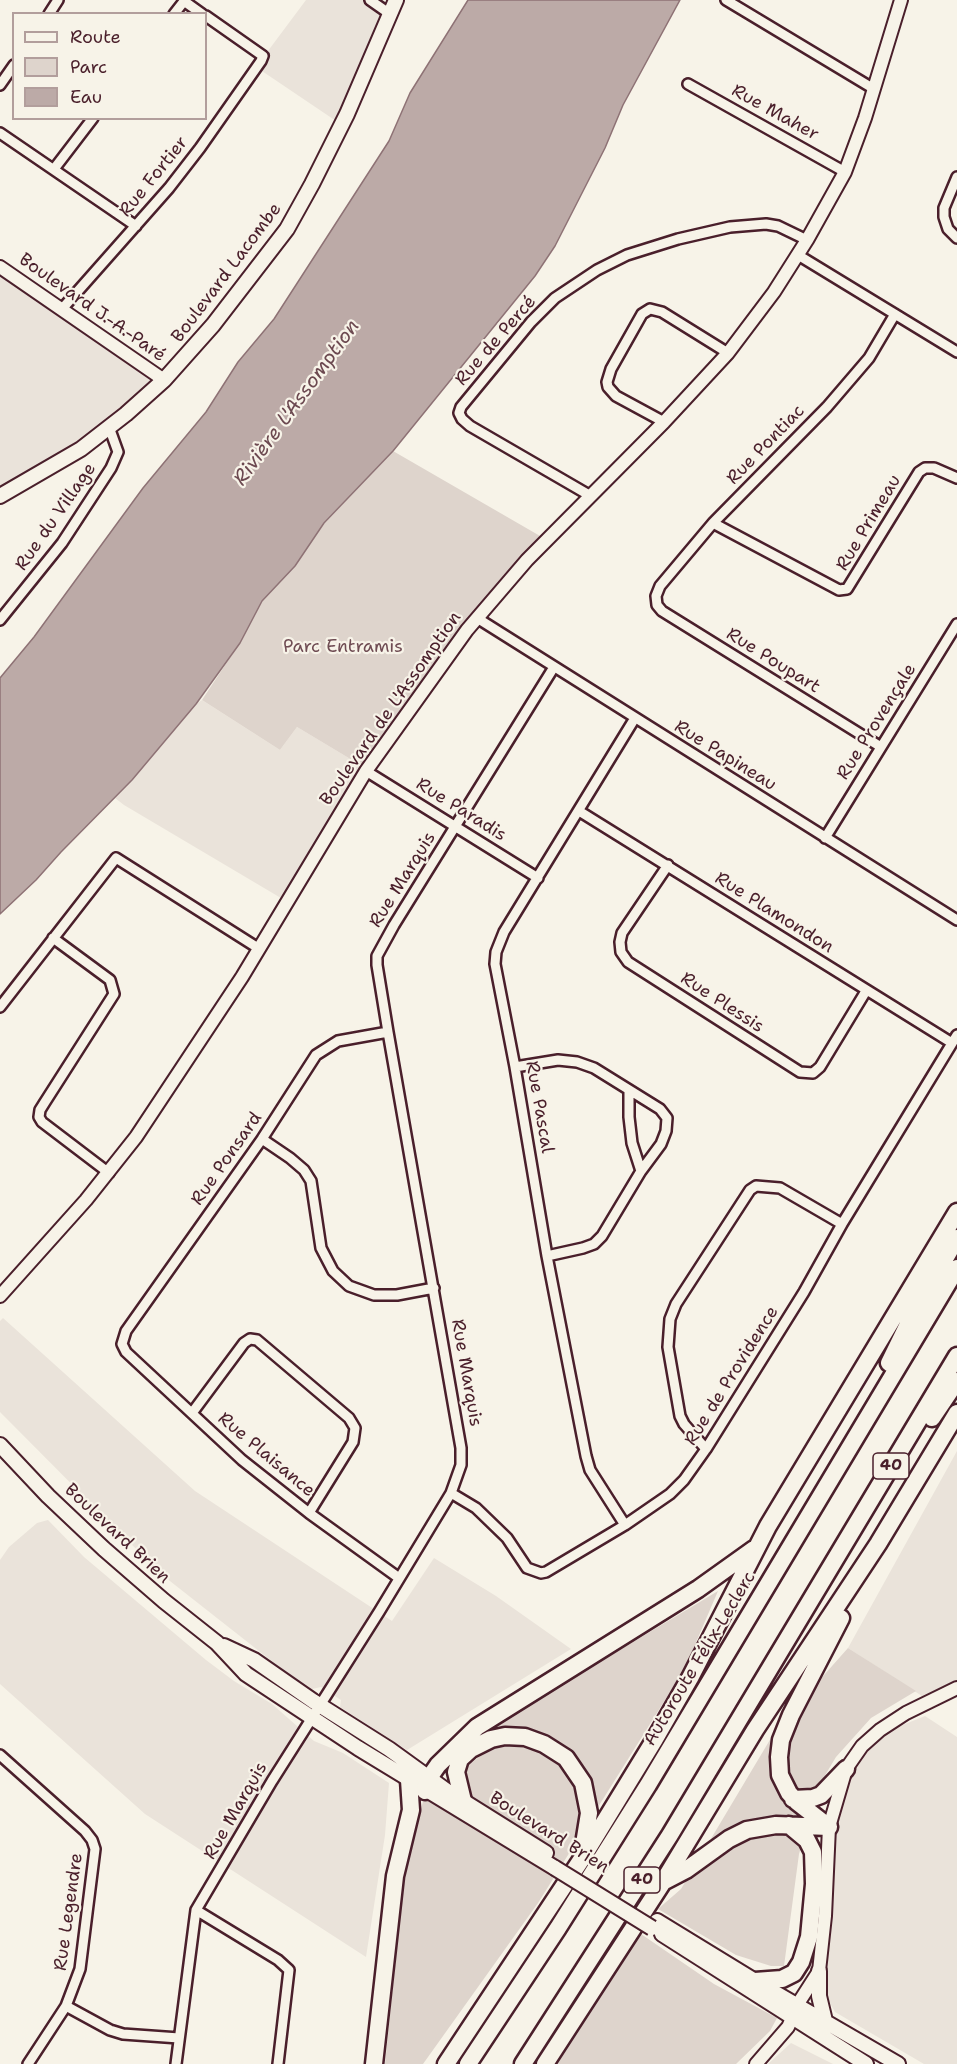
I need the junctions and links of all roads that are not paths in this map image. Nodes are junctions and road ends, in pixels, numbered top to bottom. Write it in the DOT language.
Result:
graph roads {
  1 [pos="370,0"];
  2 [pos="396,0"];
  3 [pos="726,0"];
  4 [pos="901,0"];
  5 [pos="184,1"];
  6 [pos="199,12"];
  7 [pos="390,14"];
  8 [pos="207,17"];
  9 [pos="12,68"];
  10 [pos="688,84"];
  11 [pos="0,85"];
  12 [pos="874,89"];
  13 [pos="91,120"];
  14 [pos="0,133"];
  15 [pos="54,169"];
  16 [pos="845,172"];
  17 [pos="957,177"];
  18 [pos="136,226"];
  19 [pos="957,238"];
  20 [pos="807,240"];
  21 [pos="798,255"];
  22 [pos="0,267"];
  23 [pos="62,309"];
  24 [pos="895,314"];
  25 [pos="957,352"];
  26 [pos="728,353"];
  27 [pos="164,380"];
  28 [pos="664,422"];
  29 [pos="109,427"];
  30 [pos="957,478"];
  31 [pos="589,495"];
  32 [pos="0,496"];
  33 [pos="713,523"];
  34 [pos="656,596"];
  35 [pos="477,618"];
  36 [pos="0,620"];
  37 [pos="957,624"];
  38 [pos="554,667"];
  39 [pos="635,718"];
  40 [pos="881,747"];
  41 [pos="366,771"];
  42 [pos="579,811"];
  43 [pos="456,826"];
  44 [pos="825,838"];
  45 [pos="668,865"];
  46 [pos="538,878"];
  47 [pos="957,920"];
  48 [pos="53,938"];
  49 [pos="258,948"];
  50 [pos="866,991"];
  51 [pos="0,1007"];
  52 [pos="388,1032"];
  53 [pos="955,1039"];
  54 [pos="515,1067"];
  55 [pos="629,1090"];
  56 [pos="262,1139"];
  57 [pos="641,1171"];
  58 [pos="109,1173"];
  59 [pos="957,1212"];
  60 [pos="842,1224"];
  61 [pos="957,1238"];
  62 [pos="547,1256"];
  63 [pos="957,1268"];
  64 [pos="435,1288"];
  65 [pos="0,1296"];
  66 [pos="122,1344"];
  67 [pos="957,1356"];
  68 [pos="957,1381"];
  69 [pos="192,1413"];
  70 [pos="957,1413"];
  71 [pos="0,1445"];
  72 [pos="706,1449"];
  73 [pos="835,1471"];
  74 [pos="451,1493"];
  75 [pos="309,1513"];
  76 [pos="625,1525"];
  77 [pos="879,1544"];
  78 [pos="757,1547"];
  79 [pos="825,1576"];
  80 [pos="399,1578"];
  81 [pos="217,1643"];
  82 [pos="957,1688"];
  83 [pos="321,1705"];
  84 [pos="312,1719"];
  85 [pos="0,1755"];
  86 [pos="846,1769"];
  87 [pos="409,1780"];
  88 [pos="427,1784"];
  89 [pos="793,1799"];
  90 [pos="463,1801"];
  91 [pos="789,1825"];
  92 [pos="829,1827"];
  93 [pos="581,1860"];
  94 [pos="557,1864"];
  95 [pos="663,1882"];
  96 [pos="196,1910"];
  97 [pos="655,1925"];
  98 [pos="819,1971"];
  99 [pos="755,1981"];
  100 [pos="66,2006"];
  101 [pos="796,2012"];
  102 [pos="825,2021"];
  103 [pos="178,2038"];
  104 [pos="28,2064"];
  105 [pos="176,2064"];
  106 [pos="278,2064"];
  107 [pos="374,2064"];
  108 [pos="446,2064"];
  109 [pos="468,2064"];
  110 [pos="523,2064"];
  111 [pos="545,2064"];
  112 [pos="756,2064"];
  113 [pos="866,2064"];
  114 [pos="898,2064"];
  1 -- 7 [label="street"];
  2 -- 7 [label="main road, Boulevard Lacombe"];
  3 -- 12 [label="street"];
  4 -- 12 [label="street, Boulevard de L'Assomption"];
  5 -- 6 [label="street"];
  7 -- 27 [label="main road, Boulevard Lacombe"];
  8 -- 18 [label="street, Rue Fortier"];
  9 -- 11 [label="street"];
  10 -- 16 [label="street, Rue Maher"];
  12 -- 16 [label="street, Boulevard de L'Assomption"];
  13 -- 15 [label="street"];
  14 -- 15 [label="street"];
  15 -- 18 [label="street"];
  16 -- 20 [label="street, Boulevard de L'Assomption"];
  17 -- 19 [label="street"];
  18 -- 23 [label="street, Rue Fortier"];
  20 -- 21 [label="street, Boulevard de L'Assomption"];
  20 -- 31 [label="street, Rue de Percé"];
  21 -- 24 [label="street"];
  21 -- 26 [label="street, Boulevard de L'Assomption"];
  22 -- 23 [label="street, Boulevard J.-A.-Paré"];
  23 -- 27 [label="street, Boulevard J.-A.-Paré"];
  24 -- 25 [label="street"];
  24 -- 33 [label="street, Rue Pontiac"];
  26 -- 28 [label="street, Boulevard de L'Assomption"];
  26 -- 28 [label="street"];
  27 -- 29 [label="main road, Boulevard Lacombe"];
  28 -- 31 [label="street, Boulevard de L'Assomption"];
  29 -- 32 [label="main road, Boulevard Lacombe"];
  29 -- 36 [label="street, Rue du Village"];
  30 -- 33 [label="street, Rue Primeau"];
  31 -- 35 [label="street, Boulevard de L'Assomption"];
  33 -- 34 [label="street, Rue Pontiac"];
  34 -- 40 [label="street, Rue Poupart"];
  35 -- 38 [label="street, Rue Papineau"];
  35 -- 41 [label="street, Boulevard de L'Assomption"];
  37 -- 40 [label="street, Rue Provençale"];
  38 -- 39 [label="street, Rue Papineau"];
  38 -- 43 [label="street, Rue Marquis"];
  39 -- 42 [label="street, Rue Pascal"];
  39 -- 44 [label="street, Rue Papineau"];
  40 -- 44 [label="street, Rue Provençale"];
  41 -- 43 [label="street, Rue Paradis"];
  41 -- 49 [label="street, Boulevard de L'Assomption"];
  42 -- 45 [label="street, Rue Plamondon"];
  42 -- 46 [label="street, Rue Pascal"];
  43 -- 46 [label="street, Rue Paradis"];
  43 -- 52 [label="street, Rue Marquis"];
  44 -- 47 [label="street, Rue Papineau"];
  45 -- 50 [label="street, Rue Plamondon"];
  45 -- 50 [label="street, Rue Plessis"];
  46 -- 54 [label="street, Rue Pascal"];
  48 -- 49 [label="street"];
  48 -- 51 [label="street"];
  48 -- 58 [label="street"];
  49 -- 58 [label="street, Boulevard de L'Assomption"];
  50 -- 53 [label="street, Rue Plamondon"];
  52 -- 56 [label="street, Rue Ponsard"];
  52 -- 64 [label="street, Rue Marquis"];
  53 -- 60 [label="street, Rue de Providence"];
  54 -- 55 [label="street"];
  54 -- 62 [label="street, Rue Pascal"];
  55 -- 57 [label="street"];
  55 -- 57 [label="street"];
  56 -- 64 [label="street"];
  56 -- 66 [label="street, Rue Ponsard"];
  57 -- 62 [label="street"];
  58 -- 65 [label="street, Boulevard de L'Assomption"];
  59 -- 78 [label="highway"];
  60 -- 72 [label="street, Rue de Providence"];
  60 -- 72 [label="street"];
  61 -- 73 [label="highway"];
  62 -- 76 [label="street, Rue Pascal"];
  63 -- 73 [label="highway, Autoroute Félix-Leclerc / 40"];
  64 -- 74 [label="street, Rue Marquis"];
  66 -- 69 [label="street, Rue Plaisance"];
  67 -- 79 [label="highway, 40"];
  68 -- 79 [label="highway"];
  69 -- 75 [label="street, Rue Plaisance"];
  69 -- 75 [label="street"];
  70 -- 77 [label="highway"];
  71 -- 81 [label="main road, Boulevard Brien"];
  72 -- 76 [label="street, Rue de Providence"];
  73 -- 109 [label="highway, Autoroute Félix-Leclerc / 40"];
  74 -- 76 [label="street, Rue de Providence"];
  74 -- 80 [label="street, Rue Marquis"];
  75 -- 80 [label="street, Rue Plaisance"];
  77 -- 89 [label="highway"];
  77 -- 95 [label="highway"];
  78 -- 88 [label="highway"];
  78 -- 93 [label="highway"];
  79 -- 110 [label="highway, 40"];
  80 -- 83 [label="street, Rue Marquis"];
  81 -- 83 [label="main road, Boulevard Brien"];
  81 -- 84 [label="main road, Boulevard Brien"];
  82 -- 86 [label="street"];
  83 -- 84 [label="street, Rue Marquis"];
  83 -- 88 [label="main road, Boulevard Brien"];
  84 -- 87 [label="main road, Boulevard Brien"];
  84 -- 96 [label="street, Rue Marquis"];
  85 -- 100 [label="street, Rue Legendre"];
  86 -- 89 [label="highway"];
  86 -- 92 [label="street"];
  87 -- 88 [label="main road, Boulevard Brien"];
  87 -- 107 [label="highway"];
  88 -- 90 [label="main road, Boulevard Brien"];
  88 -- 94 [label="main road, Boulevard Brien"];
  89 -- 92 [label="highway"];
  90 -- 93 [label="highway"];
  90 -- 94 [label="main road, Boulevard Brien"];
  91 -- 92 [label="highway"];
  91 -- 95 [label="highway"];
  91 -- 99 [label="highway"];
  92 -- 98 [label="street"];
  93 -- 108 [label="highway"];
  94 -- 97 [label="main road, Boulevard Brien"];
  95 -- 111 [label="highway"];
  96 -- 103 [label="street, Rue Marquis"];
  96 -- 106 [label="street"];
  97 -- 99 [label="main road, Boulevard Brien"];
  97 -- 101 [label="main road, Boulevard Brien"];
  98 -- 101 [label="street"];
  98 -- 102 [label="main road"];
  99 -- 101 [label="main road, Boulevard Brien"];
  100 -- 103 [label="street"];
  100 -- 104 [label="street, Rue Legendre"];
  101 -- 102 [label="main road, Boulevard Brien"];
  101 -- 112 [label="street"];
  101 -- 113 [label="main road, Boulevard Brien"];
  102 -- 114 [label="main road, Boulevard Brien"];
  103 -- 105 [label="street, Rue Marquis"];
}
